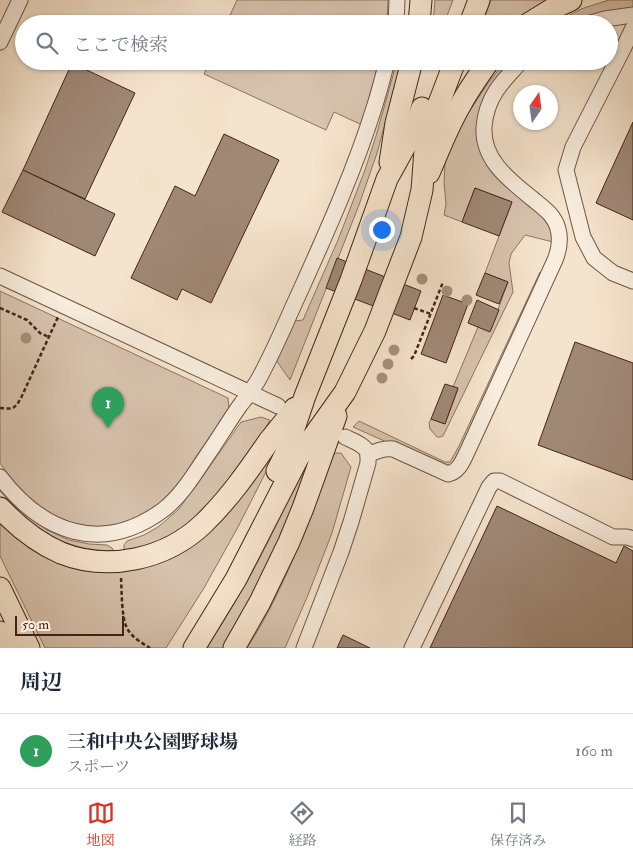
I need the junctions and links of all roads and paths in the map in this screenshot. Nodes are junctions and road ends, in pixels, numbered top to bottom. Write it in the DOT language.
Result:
graph roads {
  1 [pos="20,0"];
  2 [pos="397,0"];
  3 [pos="421,0"];
  4 [pos="465,0"];
  5 [pos="479,0"];
  6 [pos="571,0"];
  7 [pos="396,15"];
  8 [pos="420,15"];
  9 [pos="459,15"];
  10 [pos="473,15"];
  11 [pos="543,15"];
  12 [pos="633,15"];
  13 [pos="618,17"];
  14 [pos="633,28"];
  15 [pos="0,42"];
  16 [pos="618,59"];
  17 [pos="385,70"];
  18 [pos="410,70"];
  19 [pos="437,70"];
  20 [pos="452,70"];
  21 [pos="483,70"];
  22 [pos="513,70"];
  23 [pos="612,70"];
  24 [pos="387,179"];
  25 [pos="422,190"];
  26 [pos="0,276"];
  27 [pos="633,281"];
  28 [pos="443,282"];
  29 [pos="0,308"];
  30 [pos="414,308"];
  31 [pos="59,314"];
  32 [pos="431,314"];
  33 [pos="49,337"];
  34 [pos="411,359"];
  35 [pos="345,392"];
  36 [pos="250,393"];
  37 [pos="305,396"];
  38 [pos="278,406"];
  39 [pos="0,408"];
  40 [pos="345,437"];
  41 [pos="368,455"];
  42 [pos="0,477"];
  43 [pos="0,508"];
  44 [pos="633,540"];
  45 [pos="121,574"];
  46 [pos="0,588"];
  47 [pos="0,632"];
  48 [pos="8,648"];
  49 [pos="29,648"];
  50 [pos="150,648"];
  51 [pos="179,648"];
  52 [pos="194,648"];
  53 [pos="234,648"];
  54 [pos="304,648"];
  55 [pos="412,648"];
  1 -- 15 [label="street"];
  2 -- 7 [label="street"];
  3 -- 8 [label="highway"];
  4 -- 9 [label="highway"];
  5 -- 10 [label="highway"];
  6 -- 11 [label="highway"];
  12 -- 13 [label="street"];
  14 -- 16 [label="street"];
  17 -- 36 [label="street"];
  18 -- 24 [label="highway"];
  19 -- 24 [label="highway"];
  20 -- 25 [label="highway"];
  21 -- 25 [label="highway"];
  22 -- 41 [label="street"];
  23 -- 27 [label="street"];
  24 -- 37 [label="highway"];
  25 -- 35 [label="highway"];
  26 -- 36 [label="street"];
  28 -- 32 [label="path"];
  29 -- 33 [label="path"];
  30 -- 32 [label="path"];
  31 -- 33 [label="path"];
  32 -- 34 [label="path"];
  33 -- 39 [label="path"];
  35 -- 52 [label="highway"];
  35 -- 53 [label="highway"];
  36 -- 38 [label="street"];
  36 -- 42 [label="street"];
  37 -- 43 [label="highway"];
  37 -- 51 [label="highway"];
  40 -- 41 [label="street"];
  41 -- 54 [label="street"];
  44 -- 55 [label="street"];
  45 -- 50 [label="path"];
  46 -- 49 [label="highway"];
  47 -- 48 [label="highway"];
}
